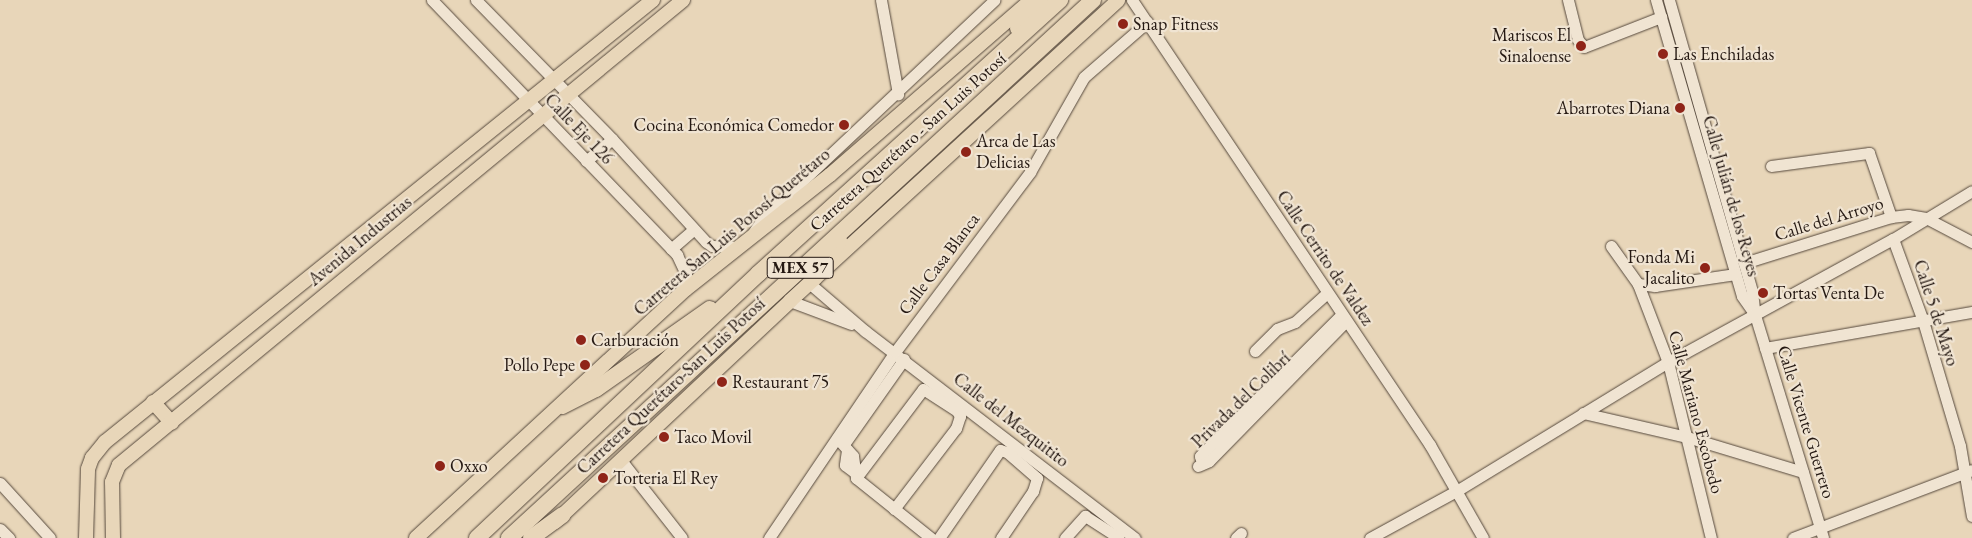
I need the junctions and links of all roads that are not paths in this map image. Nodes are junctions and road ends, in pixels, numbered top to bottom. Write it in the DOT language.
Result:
graph roads {
  1 [pos="432,0"];
  2 [pos="476,0"];
  3 [pos="653,0"];
  4 [pos="683,0"];
  5 [pos="881,0"];
  6 [pos="994,0"];
  7 [pos="1031,0"];
  8 [pos="1040,0"];
  9 [pos="1060,0"];
  10 [pos="1093,0"];
  11 [pos="1118,0"];
  12 [pos="1132,0"];
  13 [pos="1568,0"];
  14 [pos="1656,0"];
  15 [pos="1669,0"];
  16 [pos="1661,17"];
  17 [pos="1147,22"];
  18 [pos="992,62"];
  19 [pos="554,82"];
  20 [pos="567,94"];
  21 [pos="898,94"];
  22 [pos="528,102"];
  23 [pos="1695,113"];
  24 [pos="540,116"];
  25 [pos="612,139"];
  26 [pos="586,161"];
  27 [pos="1771,166"];
  28 [pos="1972,191"];
  29 [pos="856,217"];
  30 [pos="1891,217"];
  31 [pos="1926,218"];
  32 [pos="1725,219"];
  33 [pos="694,229"];
  34 [pos="751,236"];
  35 [pos="1893,239"];
  36 [pos="1972,242"];
  37 [pos="1611,246"];
  38 [pos="736,247"];
  39 [pos="671,249"];
  40 [pos="1744,263"];
  41 [pos="320,268"];
  42 [pos="758,274"];
  43 [pos="1735,274"];
  44 [pos="811,281"];
  45 [pos="1638,284"];
  46 [pos="336,286"];
  47 [pos="686,289"];
  48 [pos="1326,293"];
  49 [pos="790,300"];
  50 [pos="1972,312"];
  51 [pos="1755,316"];
  52 [pos="1343,318"];
  53 [pos="1923,321"];
  54 [pos="865,330"];
  55 [pos="1765,348"];
  56 [pos="1255,351"];
  57 [pos="900,355"];
  58 [pos="1668,362"];
  59 [pos="153,402"];
  60 [pos="562,406"];
  61 [pos="1583,413"];
  62 [pos="172,423"];
  63 [pos="1687,437"];
  64 [pos="843,444"];
  65 [pos="620,459"];
  66 [pos="1200,464"];
  67 [pos="1969,471"];
  68 [pos="1803,472"];
  69 [pos="855,475"];
  70 [pos="0,483"];
  71 [pos="1458,490"];
  72 [pos="894,509"];
  73 [pos="563,514"];
  74 [pos="1972,516"];
  75 [pos="0,529"];
  76 [pos="1821,532"];
  77 [pos="928,537"];
  78 [pos="9,538"];
  79 [pos="50,538"];
  80 [pos="86,538"];
  81 [pos="113,538"];
  82 [pos="416,538"];
  83 [pos="477,538"];
  84 [pos="509,538"];
  85 [pos="531,538"];
  86 [pos="538,538"];
  87 [pos="682,538"];
  88 [pos="769,538"];
  89 [pos="939,538"];
  90 [pos="1001,538"];
  91 [pos="1065,538"];
  92 [pos="1119,538"];
  93 [pos="1135,538"];
  94 [pos="1370,538"];
  95 [pos="1483,538"];
  96 [pos="1711,538"];
  97 [pos="1793,538"];
  1 -- 22 [label="street, Calle Eje 126"];
  2 -- 19 [label="street, Calle Eje 126"];
  3 -- 19 [label="main road, Avenida Industrias"];
  4 -- 20 [label="main road, Avenida Industrias"];
  5 -- 21 [label="street"];
  6 -- 21 [label="street"];
  7 -- 34 [label="main road, Carretera San Luis Potosí-Querétaro"];
  8 -- 18 [label="highway"];
  9 -- 18 [label="highway, Carretera Querétaro - San Luis Potosí / MEX 57"];
  10 -- 29 [label="highway, Carretera Querétaro - San Luis Potosí / MEX 57"];
  11 -- 44 [label="main road, Carretera Querétaro-San Luis Potosí"];
  12 -- 17 [label="street, Calle Cerrito de Valdez"];
  13 -- 16 [label="street"];
  14 -- 16 [label="street, Calle Julián de los Reyes"];
  15 -- 23 [label="street, Calle Julián de los Reyes"];
  16 -- 23 [label="street, Calle Julián de los Reyes"];
  17 -- 48 [label="street, Calle Cerrito de Valdez"];
  17 -- 57 [label="street, Calle Casa Blanca"];
  18 -- 42 [label="highway, Carretera Querétaro - San Luis Potosí / MEX 57"];
  19 -- 20 [label="street, Calle Eje 126"];
  19 -- 22 [label="main road, Avenida Industrias"];
  20 -- 24 [label="main road, Avenida Industrias"];
  20 -- 25 [label="street, Calle Eje 126"];
  21 -- 34 [label="street"];
  22 -- 24 [label="street, Calle Eje 126"];
  22 -- 41 [label="main road, Avenida Industrias"];
  23 -- 32 [label="street, Calle Julián de los Reyes"];
  24 -- 26 [label="street, Calle Eje 126"];
  24 -- 46 [label="main road, Avenida Industrias"];
  25 -- 26 [label="street"];
  25 -- 33 [label="street, Calle Eje 126"];
  26 -- 39 [label="street, Calle Eje 126"];
  27 -- 30 [label="street"];
  28 -- 31 [label="street"];
  29 -- 44 [label="highway"];
  29 -- 84 [label="highway, Carretera Querétaro - San Luis Potosí / MEX 57"];
  30 -- 31 [label="street, Calle del Arroyo"];
  30 -- 40 [label="street, Calle del Arroyo"];
  31 -- 35 [label="street"];
  31 -- 36 [label="street"];
  32 -- 40 [label="street, Calle Julián de los Reyes"];
  32 -- 43 [label="street, Calle Julián de los Reyes"];
  33 -- 38 [label="street, Calle Eje 126"];
  33 -- 39 [label="street"];
  34 -- 38 [label="main road, Carretera San Luis Potosí-Querétaro"];
  35 -- 51 [label="street"];
  35 -- 53 [label="street, Calle 5 de Mayo"];
  37 -- 45 [label="street, Calle Mariano Escobedo"];
  38 -- 47 [label="main road, Carretera San Luis Potosí-Querétaro"];
  39 -- 47 [label="street, Calle Eje 126"];
  40 -- 51 [label="street, Calle Julián de los Reyes"];
  41 -- 46 [label="main road"];
  41 -- 59 [label="main road, Avenida Industrias"];
  42 -- 60 [label="highway"];
  42 -- 83 [label="highway, Carretera Querétaro - San Luis Potosí / MEX 57"];
  43 -- 45 [label="street"];
  43 -- 51 [label="street, Calle Julián de los Reyes"];
  44 -- 49 [label="main road, Carretera Querétaro-San Luis Potosí"];
  44 -- 54 [label="street, Calle del Mezquitito"];
  45 -- 58 [label="street, Calle Mariano Escobedo"];
  46 -- 62 [label="main road, Avenida Industrias"];
  47 -- 60 [label="main road, Carretera San Luis Potosí-Querétaro"];
  48 -- 52 [label="street, Calle Cerrito de Valdez"];
  48 -- 56 [label="street"];
  49 -- 54 [label="street, Calle del Mezquitito"];
  49 -- 65 [label="main road, Carretera Querétaro-San Luis Potosí"];
  50 -- 53 [label="street"];
  51 -- 55 [label="street, Calle Vicente Guerrero"];
  51 -- 58 [label="street"];
  52 -- 66 [label="street, Privada del Colibrí"];
  52 -- 71 [label="street, Calle Cerrito de Valdez"];
  53 -- 55 [label="street"];
  53 -- 67 [label="street, Calle 5 de Mayo"];
  54 -- 57 [label="street, Calle del Mezquitito"];
  55 -- 68 [label="street, Calle Vicente Guerrero"];
  57 -- 64 [label="street, Calle Casa Blanca"];
  57 -- 93 [label="street, Calle del Mezquitito"];
  58 -- 61 [label="street"];
  58 -- 63 [label="street, Calle Mariano Escobedo"];
  59 -- 62 [label="main road"];
  59 -- 80 [label="main road, Avenida Industrias"];
  60 -- 82 [label="main road, Carretera San Luis Potosí-Querétaro"];
  61 -- 63 [label="street"];
  61 -- 71 [label="street"];
  62 -- 81 [label="main road, Avenida Industrias"];
  63 -- 68 [label="street"];
  63 -- 96 [label="street, Calle Mariano Escobedo"];
  64 -- 69 [label="street"];
  64 -- 88 [label="street"];
  65 -- 73 [label="main road, Carretera Querétaro-San Luis Potosí"];
  65 -- 87 [label="street"];
  67 -- 74 [label="street, Calle 5 de Mayo"];
  67 -- 76 [label="street"];
  68 -- 76 [label="street, Calle Vicente Guerrero"];
  69 -- 72 [label="street"];
  69 -- 72 [label="street"];
  70 -- 79 [label="street"];
  71 -- 94 [label="street"];
  71 -- 95 [label="street, Calle Cerrito de Valdez"];
  72 -- 77 [label="street"];
  73 -- 85 [label="highway"];
  73 -- 86 [label="main road, Carretera Querétaro-San Luis Potosí"];
  75 -- 78 [label="street"];
  76 -- 97 [label="street"];
  89 -- 90 [label="street"];
  91 -- 92 [label="street"];
}
